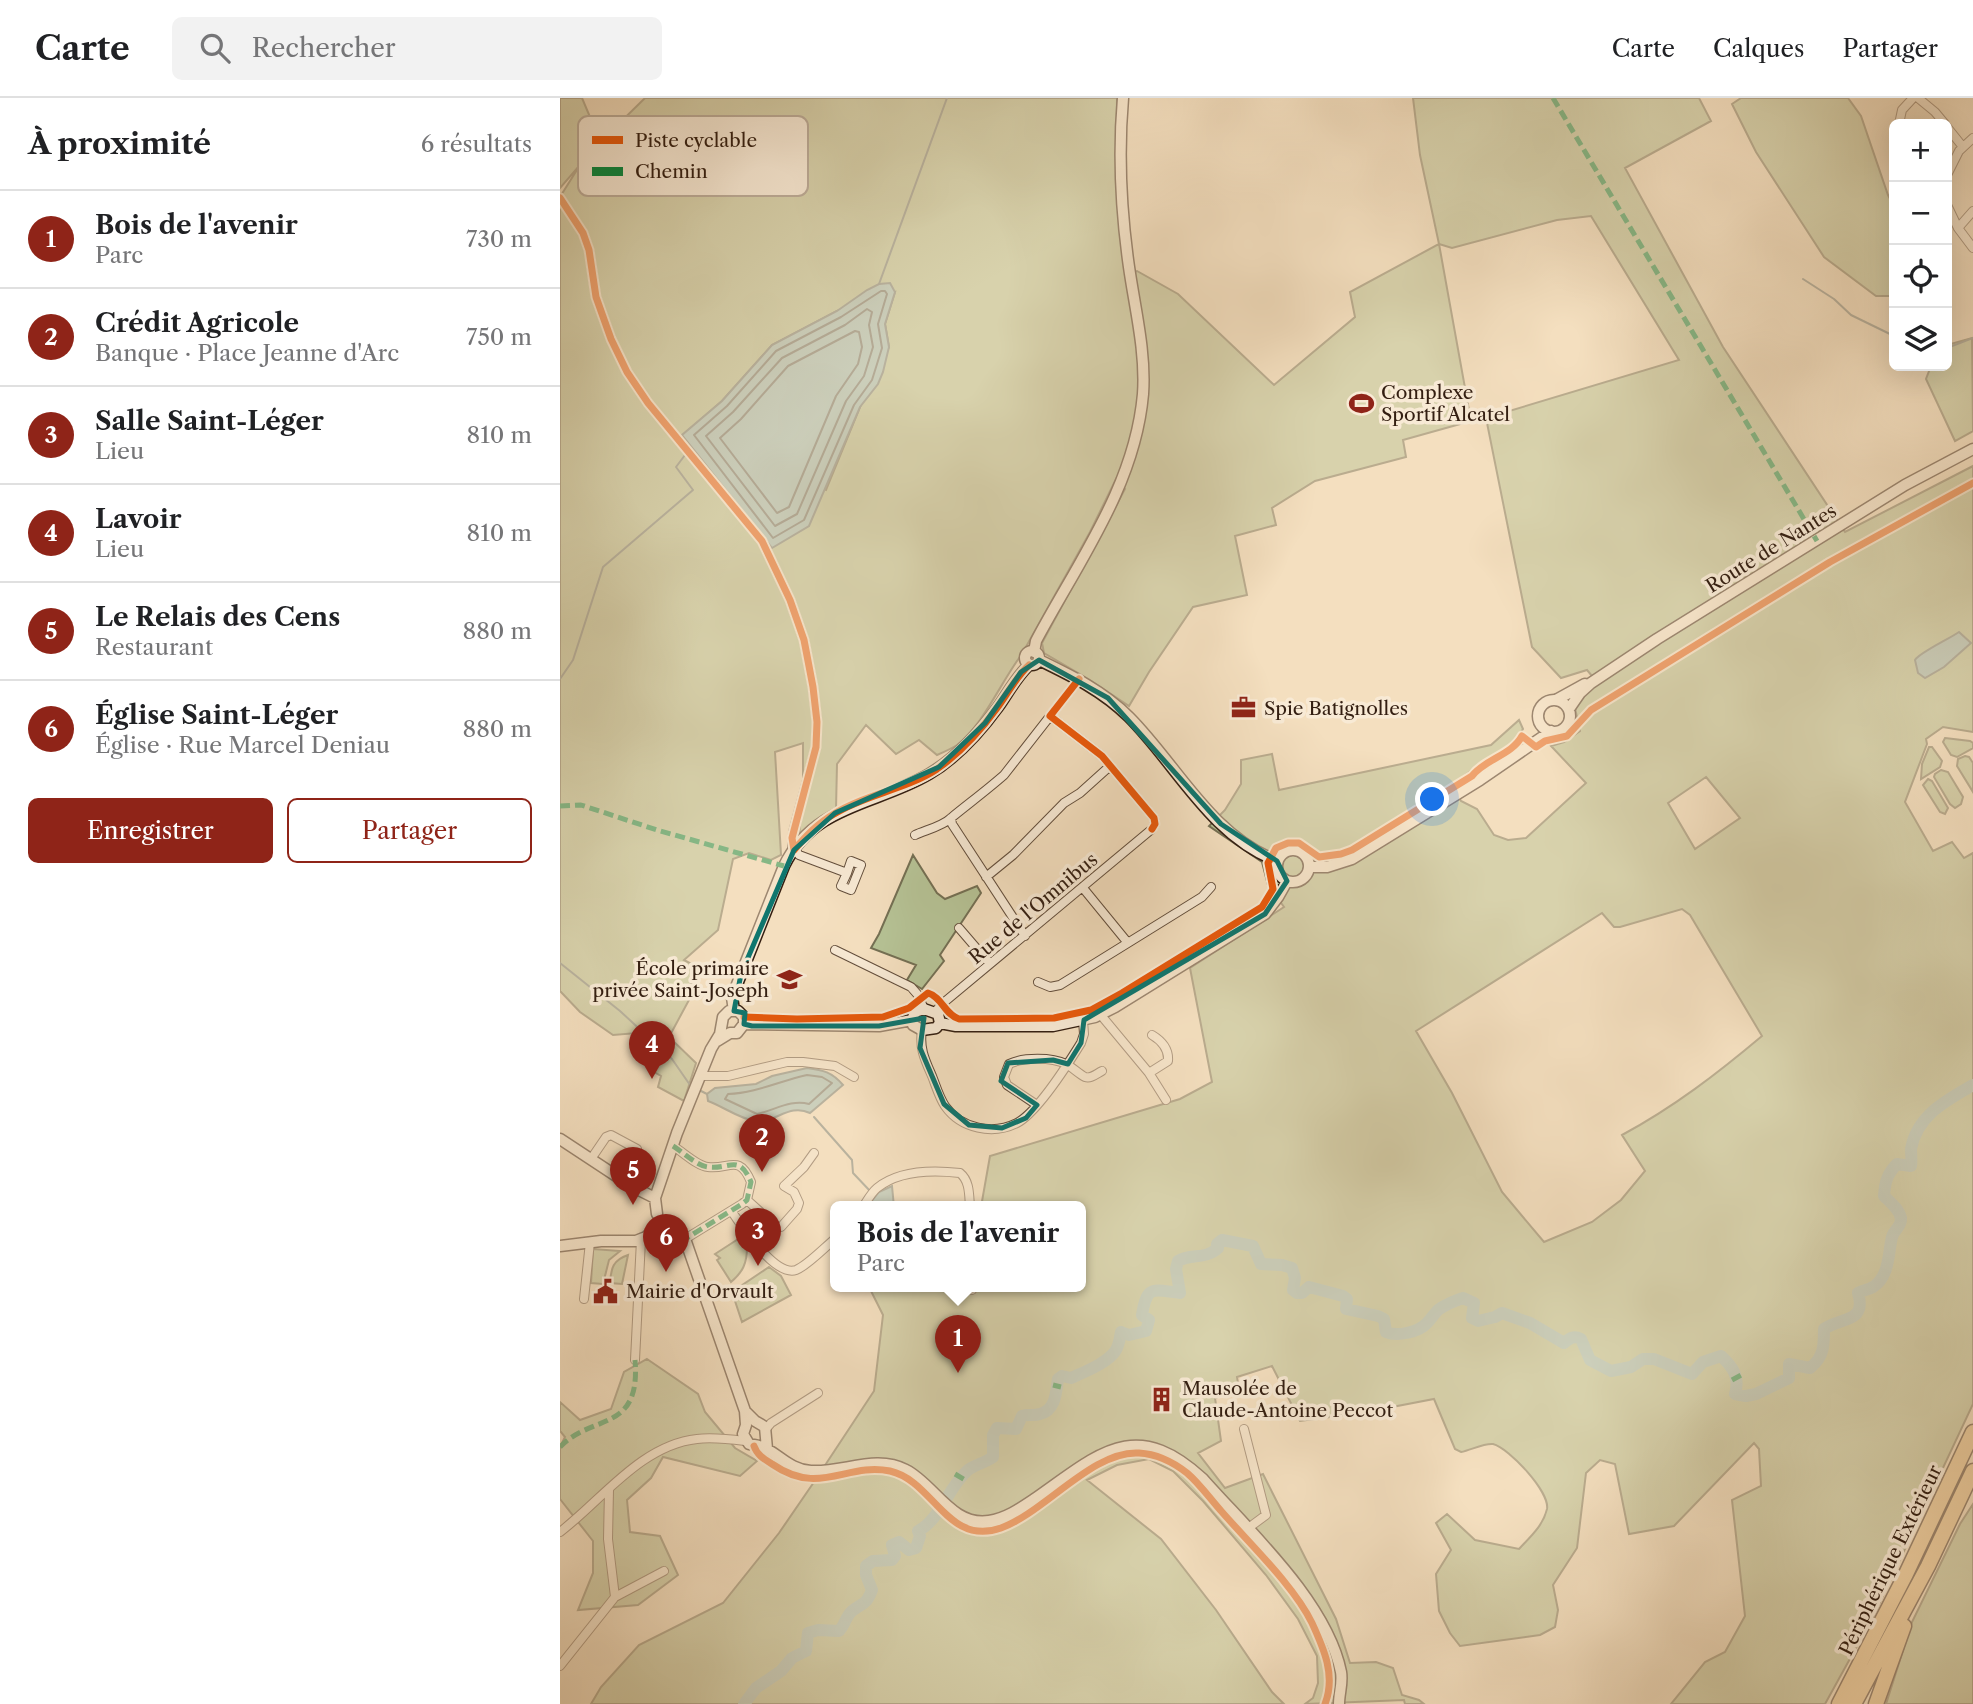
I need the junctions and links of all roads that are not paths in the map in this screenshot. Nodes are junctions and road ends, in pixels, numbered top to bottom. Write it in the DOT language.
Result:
graph roads {
  1 [pos="1123,98"];
  2 [pos="1916,98"];
  3 [pos="1900,119"];
  4 [pos="1940,119"];
  5 [pos="1952,133"];
  6 [pos="1973,138"];
  7 [pos="1963,147"];
  8 [pos="1952,166"];
  9 [pos="560,198"];
  10 [pos="1973,211"];
  11 [pos="1952,215"];
  12 [pos="1958,228"];
  13 [pos="1973,247"];
  14 [pos="1973,449"];
  15 [pos="1034,659"];
  16 [pos="1079,679"];
  17 [pos="1591,683"];
  18 [pos="1556,700"];
  19 [pos="1569,709"];
  20 [pos="1050,716"];
  21 [pos="1539,721"];
  22 [pos="1551,731"];
  23 [pos="1515,757"];
  24 [pos="1110,766"];
  25 [pos="951,818"];
  26 [pos="915,835"];
  27 [pos="794,850"];
  28 [pos="1277,861"];
  29 [pos="1309,867"];
  30 [pos="846,873"];
  31 [pos="986,877"];
  32 [pos="1287,881"];
  33 [pos="1211,887"];
  34 [pos="1083,888"];
  35 [pos="959,928"];
  36 [pos="1025,936"];
  37 [pos="1128,943"];
  38 [pos="835,950"];
  39 [pos="990,964"];
  40 [pos="1038,982"];
  41 [pos="734,1010"];
  42 [pos="930,1011"];
  43 [pos="1100,1014"];
  44 [pos="912,1020"];
  45 [pos="1083,1020"];
  46 [pos="940,1023"];
  47 [pos="744,1024"];
  48 [pos="726,1029"];
  49 [pos="922,1030"];
  50 [pos="1152,1035"];
  51 [pos="1068,1064"];
  52 [pos="1101,1072"];
  53 [pos="1149,1073"];
  54 [pos="854,1077"];
  55 [pos="697,1084"];
  56 [pos="1166,1100"];
  57 [pos="1037,1105"];
  58 [pos="560,1139"];
  59 [pos="673,1146"];
  60 [pos="637,1149"];
  61 [pos="814,1153"];
  62 [pos="591,1159"];
  63 [pos="655,1198"];
  64 [pos="747,1200"];
  65 [pos="868,1201"];
  66 [pos="969,1201"];
  67 [pos="732,1212"];
  68 [pos="657,1214"];
  69 [pos="669,1228"];
  70 [pos="654,1229"];
  71 [pos="685,1239"];
  72 [pos="641,1240"];
  73 [pos="590,1242"];
  74 [pos="830,1242"];
  75 [pos="560,1246"];
  76 [pos="584,1299"];
  77 [pos="635,1360"];
  78 [pos="818,1393"];
  79 [pos="1244,1429"];
  80 [pos="1973,1432"];
  81 [pos="756,1434"];
  82 [pos="1973,1471"];
  83 [pos="609,1490"];
  84 [pos="1247,1529"];
  85 [pos="560,1532"];
  86 [pos="1928,1566"];
  87 [pos="664,1571"];
  88 [pos="615,1584"];
  89 [pos="626,1589"];
  90 [pos="615,1597"];
  91 [pos="560,1666"];
  92 [pos="1338,1702"];
  93 [pos="1839,1704"];
  94 [pos="1854,1704"];
  95 [pos="1876,1704"];
  1 -- 15 [label="main road"];
  2 -- 3 [label="street"];
  2 -- 4 [label="street"];
  5 -- 7 [label="street"];
  6 -- 7 [label="street"];
  7 -- 8 [label="street"];
  9 -- 27 [label="street"];
  10 -- 12 [label="street"];
  11 -- 12 [label="street"];
  12 -- 13 [label="street"];
  14 -- 17 [label="main road, Route de Nantes"];
  15 -- 16 [label="main road"];
  15 -- 27 [label="main road"];
  16 -- 20 [label="street"];
  16 -- 28 [label="main road"];
  17 -- 18 [label="main road, Route de Nantes"];
  17 -- 19 [label="main road, Route de Nantes"];
  18 -- 19 [label="main road"];
  18 -- 21 [label="main road"];
  19 -- 22 [label="main road"];
  20 -- 24 [label="street"];
  20 -- 25 [label="street"];
  21 -- 22 [label="main road"];
  21 -- 23 [label="main road"];
  22 -- 23 [label="main road"];
  23 -- 29 [label="main road"];
  24 -- 31 [label="street"];
  24 -- 34 [label="street, Rue de l'Omnibus"];
  25 -- 26 [label="street"];
  25 -- 31 [label="street"];
  27 -- 30 [label="street"];
  27 -- 41 [label="main road"];
  28 -- 29 [label="main road"];
  28 -- 32 [label="main road"];
  29 -- 32 [label="main road"];
  31 -- 36 [label="street"];
  32 -- 43 [label="main road"];
  33 -- 37 [label="street"];
  34 -- 36 [label="street, Rue de l'Omnibus"];
  34 -- 37 [label="street"];
  35 -- 39 [label="street"];
  36 -- 39 [label="street, Rue de l'Omnibus"];
  37 -- 40 [label="street"];
  38 -- 42 [label="street"];
  39 -- 42 [label="street, Rue de l'Omnibus"];
  41 -- 47 [label="main road"];
  41 -- 48 [label="main road"];
  42 -- 44 [label="main road"];
  42 -- 46 [label="main road"];
  43 -- 45 [label="main road"];
  43 -- 53 [label="street"];
  44 -- 47 [label="main road"];
  44 -- 49 [label="main road"];
  45 -- 46 [label="main road"];
  45 -- 51 [label="street"];
  46 -- 49 [label="main road"];
  47 -- 48 [label="main road"];
  48 -- 55 [label="main road"];
  49 -- 57 [label="street"];
  50 -- 53 [label="street"];
  51 -- 52 [label="street"];
  51 -- 57 [label="street"];
  51 -- 57 [label="street"];
  53 -- 56 [label="street"];
  54 -- 55 [label="street"];
  55 -- 59 [label="main road"];
  58 -- 62 [label="main road"];
  59 -- 63 [label="main road"];
  59 -- 64 [label="street"];
  60 -- 62 [label="street"];
  61 -- 64 [label="street"];
  62 -- 63 [label="main road"];
  63 -- 68 [label="main road"];
  64 -- 67 [label="street"];
  65 -- 66 [label="street"];
  67 -- 71 [label="street"];
  67 -- 74 [label="street"];
  68 -- 69 [label="main road"];
  68 -- 70 [label="main road"];
  69 -- 70 [label="main road"];
  69 -- 71 [label="main road"];
  70 -- 72 [label="main road"];
  71 -- 81 [label="main road"];
  72 -- 73 [label="main road"];
  72 -- 77 [label="street"];
  73 -- 75 [label="main road"];
  73 -- 76 [label="street"];
  78 -- 81 [label="street"];
  79 -- 84 [label="street"];
  80 -- 93 [label="highway, Périphérique Extérieur"];
  81 -- 83 [label="street"];
  81 -- 84 [label="main road"];
  82 -- 86 [label="highway"];
  83 -- 85 [label="street"];
  83 -- 88 [label="street"];
  84 -- 92 [label="main road"];
  86 -- 94 [label="highway"];
  86 -- 95 [label="highway"];
  87 -- 89 [label="street"];
  88 -- 89 [label="street"];
  88 -- 90 [label="street"];
  89 -- 90 [label="street"];
  90 -- 91 [label="street"];
}
